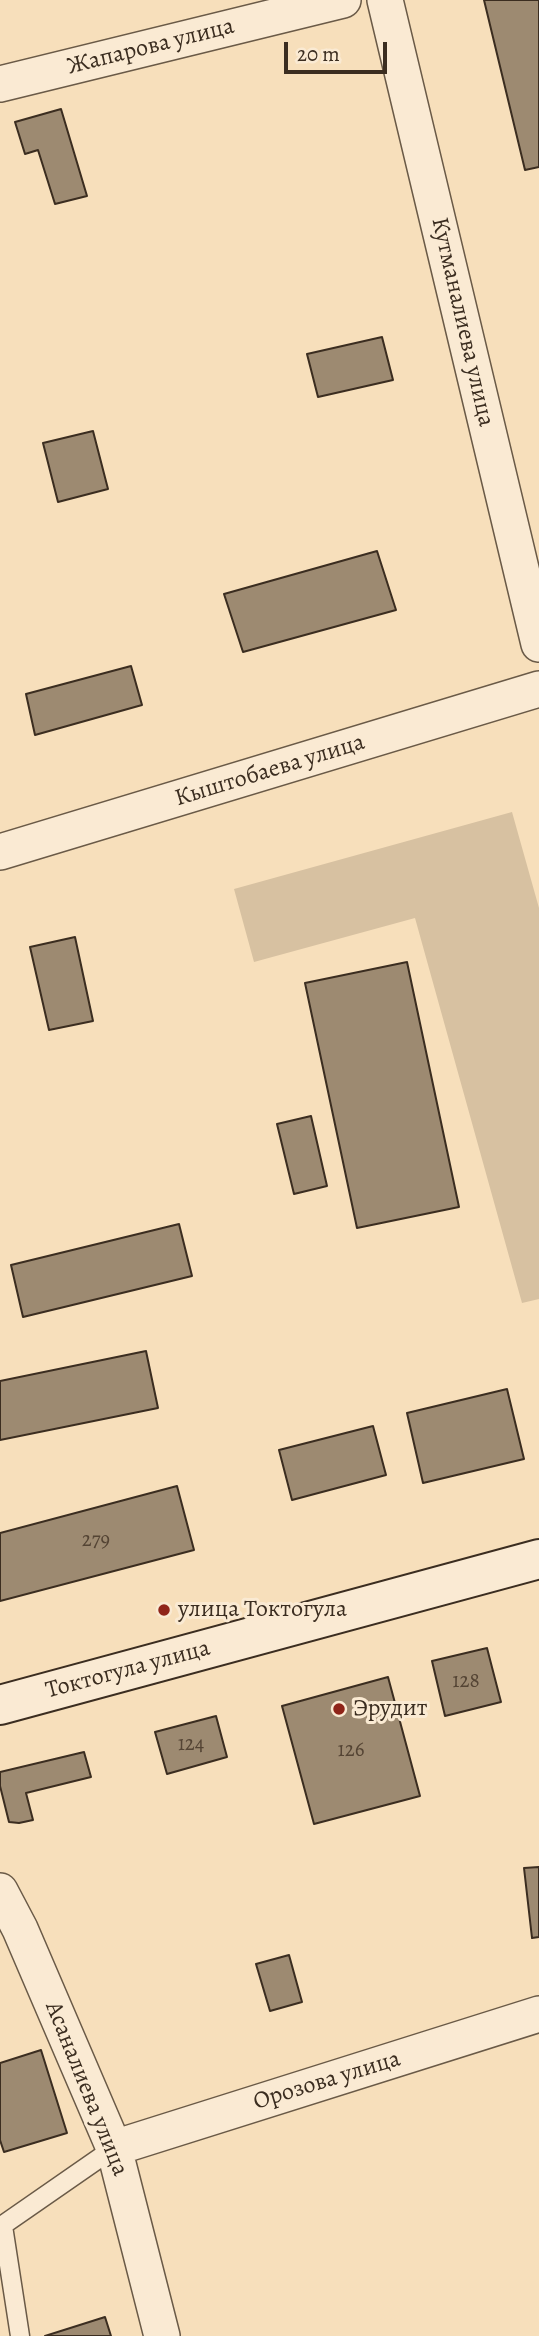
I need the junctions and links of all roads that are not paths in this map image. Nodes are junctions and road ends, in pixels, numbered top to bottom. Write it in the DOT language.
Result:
graph roads {
  1 [pos="343,0"];
  2 [pos="386,0"];
  3 [pos="0,84"];
  4 [pos="539,644"];
  5 [pos="539,689"];
  6 [pos="0,852"];
  7 [pos="539,1559"];
  8 [pos="0,1705"];
  9 [pos="0,1891"];
  10 [pos="539,2014"];
  11 [pos="114,2148"];
  12 [pos="1,2227"];
  13 [pos="20,2336"];
  14 [pos="162,2336"];
  1 -- 3 [label="street, Жапарова улица"];
  2 -- 4 [label="street, Кутманалиева улица"];
  5 -- 6 [label="street, Кыштобаева улица"];
  7 -- 8 [label="main road, Токтогула улица"];
  9 -- 11 [label="street, Асаналиева улица"];
  10 -- 11 [label="street, Орозова улица"];
  11 -- 12 [label="lane"];
  11 -- 14 [label="street, Асаналиева улица"];
  12 -- 13 [label="lane"];
}
